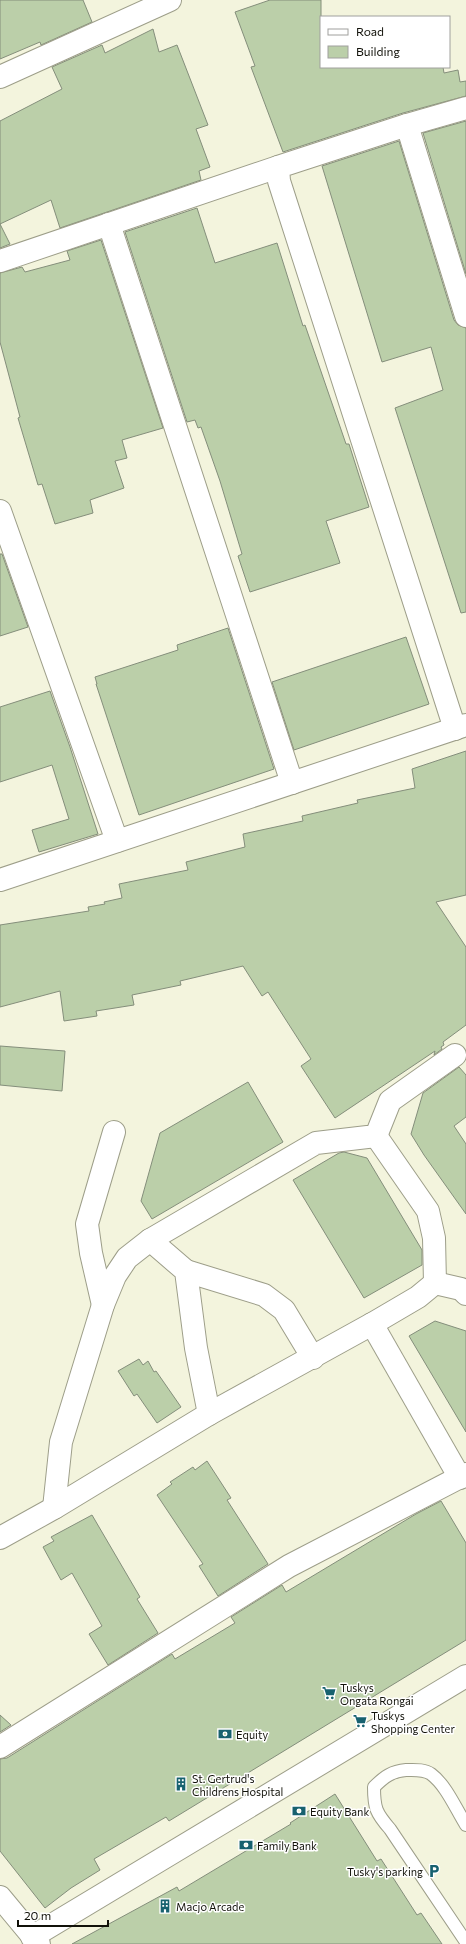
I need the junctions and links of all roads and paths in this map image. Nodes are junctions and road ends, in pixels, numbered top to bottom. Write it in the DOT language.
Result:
graph roads {
  1 [pos="170,0"];
  2 [pos="0,77"];
  3 [pos="466,108"];
  4 [pos="407,124"];
  5 [pos="278,167"];
  6 [pos="109,224"];
  7 [pos="0,261"];
  8 [pos="466,316"];
  9 [pos="0,511"];
  10 [pos="461,727"];
  11 [pos="292,783"];
  12 [pos="116,841"];
  13 [pos="0,880"];
  14 [pos="455,1055"];
  15 [pos="114,1132"];
  16 [pos="376,1136"];
  17 [pos="150,1240"];
  18 [pos="186,1272"];
  19 [pos="435,1283"];
  20 [pos="466,1294"];
  21 [pos="103,1305"];
  22 [pos="372,1324"];
  23 [pos="313,1358"];
  24 [pos="209,1414"];
  25 [pos="463,1476"];
  26 [pos="54,1508"];
  27 [pos="0,1538"];
  28 [pos="466,1676"];
  29 [pos="0,1746"];
  30 [pos="466,1825"];
  31 [pos="0,1897"];
  32 [pos="35,1940"];
  33 [pos="466,1942"];
  1 -- 2 [label="street"];
  3 -- 4 [label="street"];
  4 -- 5 [label="street"];
  4 -- 8 [label="street"];
  5 -- 6 [label="street"];
  5 -- 10 [label="street"];
  6 -- 7 [label="street"];
  6 -- 11 [label="street"];
  9 -- 12 [label="street"];
  10 -- 11 [label="street"];
  11 -- 12 [label="street"];
  12 -- 13 [label="street"];
  14 -- 16 [label="street"];
  15 -- 21 [label="street"];
  16 -- 17 [label="street"];
  16 -- 19 [label="street"];
  17 -- 18 [label="street"];
  17 -- 21 [label="street"];
  18 -- 23 [label="street"];
  18 -- 24 [label="street"];
  19 -- 20 [label="street"];
  19 -- 22 [label="street"];
  21 -- 26 [label="street"];
  22 -- 23 [label="street"];
  22 -- 25 [label="street"];
  23 -- 24 [label="street"];
  24 -- 26 [label="street"];
  25 -- 29 [label="street"];
  26 -- 27 [label="street"];
  28 -- 32 [label="street"];
  30 -- 33 [label="lane"];
  31 -- 32 [label="street"];
}
